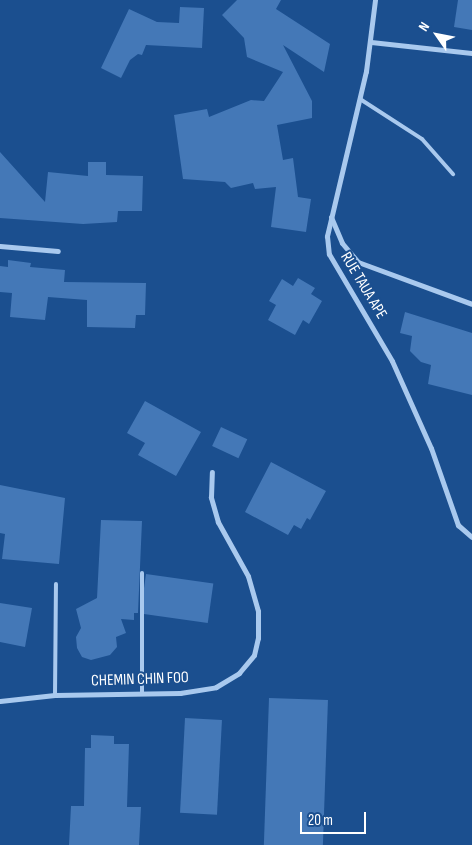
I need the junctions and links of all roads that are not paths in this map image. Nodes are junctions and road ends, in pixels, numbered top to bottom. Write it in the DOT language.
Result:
graph roads {
  1 [pos="375,0"];
  2 [pos="371,42"];
  3 [pos="472,52"];
  4 [pos="360,99"];
  5 [pos="454,174"];
  6 [pos="331,217"];
  7 [pos="0,246"];
  8 [pos="58,251"];
  9 [pos="472,304"];
  10 [pos="212,472"];
  11 [pos="472,537"];
  12 [pos="142,573"];
  13 [pos="56,584"];
  14 [pos="142,692"];
  15 [pos="55,695"];
  16 [pos="0,701"];
  1 -- 2 [label="street, RUE TAUA APE"];
  2 -- 3 [label="street"];
  2 -- 4 [label="street, RUE TAUA APE"];
  4 -- 5 [label="lane"];
  4 -- 6 [label="street, RUE TAUA APE"];
  6 -- 9 [label="street"];
  6 -- 11 [label="street, RUE TAUA APE"];
  7 -- 8 [label="street"];
  10 -- 14 [label="street, CHEMIN CHIN FOO"];
  12 -- 14 [label="lane"];
  13 -- 15 [label="lane"];
  14 -- 15 [label="street, CHEMIN CHIN FOO"];
  15 -- 16 [label="street, CHEMIN CHIN FOO"];
}
